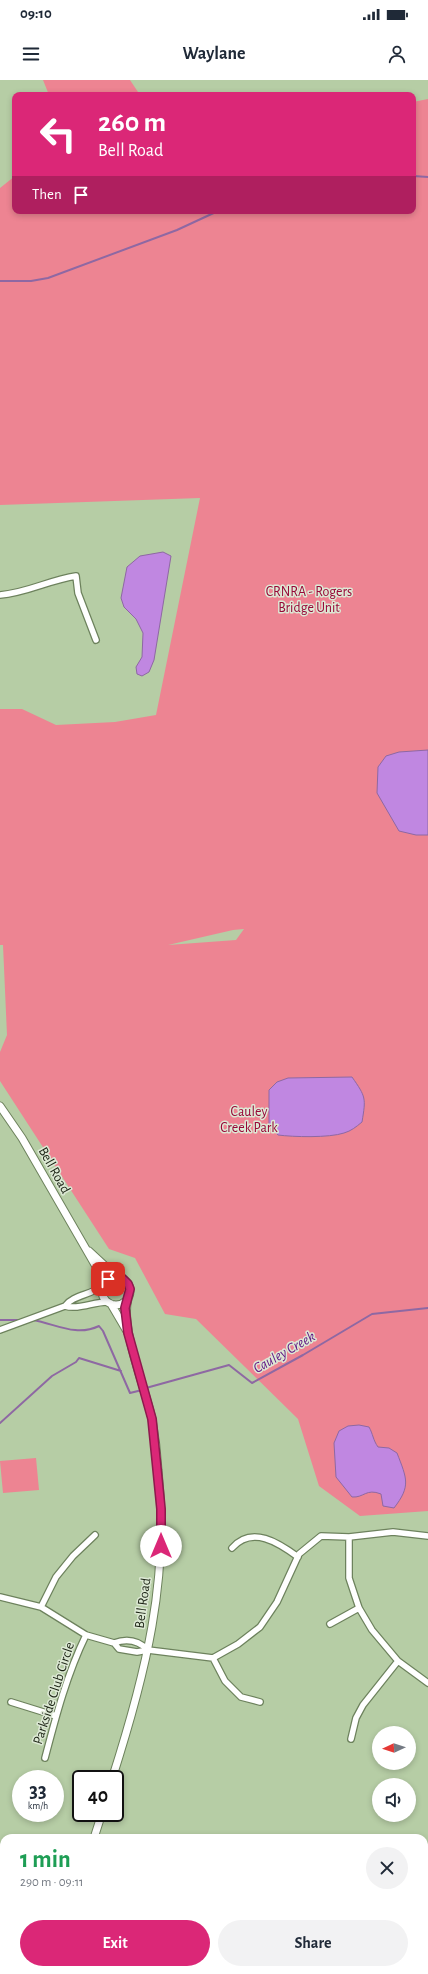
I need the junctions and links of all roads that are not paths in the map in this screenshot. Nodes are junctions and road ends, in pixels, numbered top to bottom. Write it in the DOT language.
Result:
graph roads {
  1 [pos="0,595"];
  2 [pos="96,640"];
  3 [pos="0,1106"];
  4 [pos="85,1248"];
  5 [pos="117,1277"];
  6 [pos="104,1284"];
  7 [pos="128,1299"];
  8 [pos="109,1303"];
  9 [pos="65,1306"];
  10 [pos="0,1330"];
  11 [pos="128,1333"];
  12 [pos="95,1536"];
  13 [pos="428,1536"];
  14 [pos="349,1537"];
  15 [pos="232,1548"];
  16 [pos="298,1557"];
  17 [pos="0,1597"];
  18 [pos="41,1607"];
  19 [pos="359,1608"];
  20 [pos="330,1624"];
  21 [pos="86,1635"];
  22 [pos="114,1643"];
  23 [pos="148,1650"];
  24 [pos="213,1658"];
  25 [pos="398,1661"];
  26 [pos="428,1683"];
  27 [pos="11,1702"];
  28 [pos="260,1702"];
  29 [pos="56,1716"];
  30 [pos="351,1740"];
  31 [pos="45,1758"];
  32 [pos="115,1770"];
  33 [pos="99,1822"];
  34 [pos="95,1834"];
  1 -- 2 [label="street"];
  3 -- 4 [label="street, Bell Road"];
  4 -- 5 [label="street, Bell Road"];
  4 -- 6 [label="street, Bell Road"];
  5 -- 6 [label="street"];
  5 -- 7 [label="street, Bell Road"];
  6 -- 8 [label="street, Bell Road"];
  6 -- 9 [label="street"];
  7 -- 8 [label="street"];
  7 -- 11 [label="street, Bell Road"];
  8 -- 9 [label="street"];
  8 -- 11 [label="street, Bell Road"];
  9 -- 10 [label="street"];
  11 -- 23 [label="street, Bell Road"];
  12 -- 18 [label="street"];
  13 -- 14 [label="street"];
  14 -- 16 [label="street"];
  14 -- 19 [label="street"];
  15 -- 16 [label="street"];
  16 -- 24 [label="street"];
  17 -- 18 [label="street"];
  18 -- 21 [label="street"];
  19 -- 20 [label="street"];
  19 -- 25 [label="street"];
  21 -- 22 [label="street"];
  21 -- 29 [label="street, Parkside Club Circle"];
  22 -- 23 [label="street"];
  22 -- 23 [label="street"];
  23 -- 24 [label="street"];
  23 -- 32 [label="street, Bell Road"];
  24 -- 28 [label="street"];
  25 -- 26 [label="street"];
  25 -- 30 [label="street"];
  27 -- 29 [label="street"];
  29 -- 31 [label="street, Parkside Club Circle"];
  33 -- 34 [label="street"];
}
